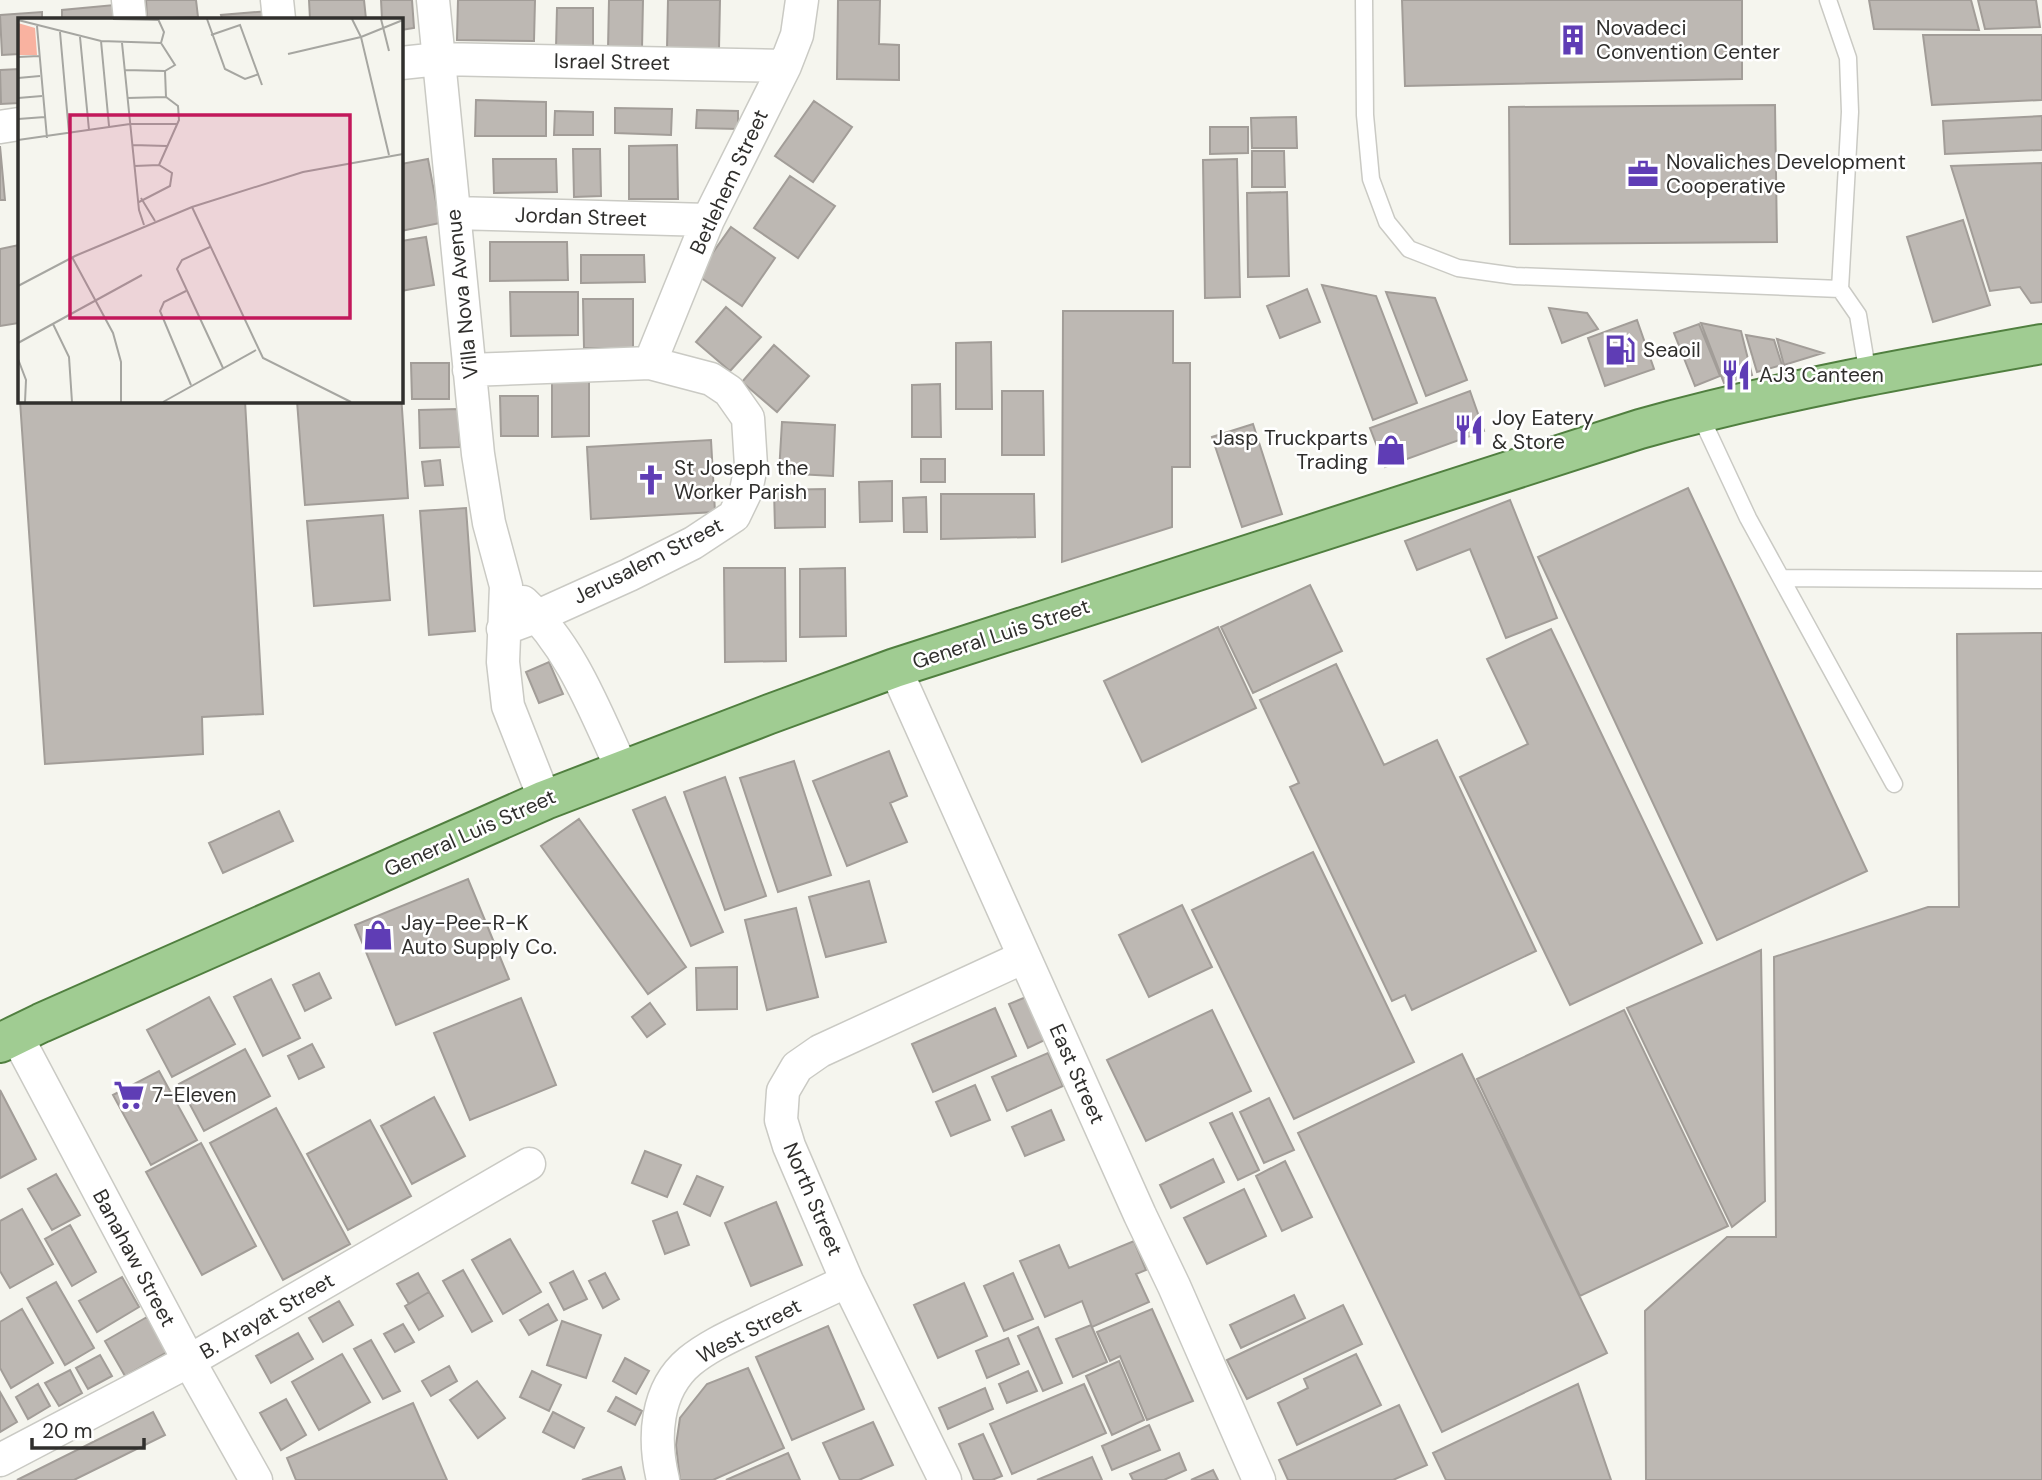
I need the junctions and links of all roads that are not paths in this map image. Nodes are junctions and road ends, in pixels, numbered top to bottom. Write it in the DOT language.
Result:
graph roads {
  1 [pos="128,0"];
  2 [pos="277,0"];
  3 [pos="433,0"];
  4 [pos="802,0"];
  5 [pos="1364,0"];
  6 [pos="1828,0"];
  7 [pos="130,18"];
  8 [pos="279,18"];
  9 [pos="439,59"];
  10 [pos="402,63"];
  11 [pos="785,66"];
  12 [pos="18,124"];
  13 [pos="0,127"];
  14 [pos="454,213"];
  15 [pos="708,220"];
  16 [pos="1840,289"];
  17 [pos="2042,344"];
  18 [pos="650,363"];
  19 [pos="469,370"];
  20 [pos="1868,375"];
  21 [pos="1699,413"];
  22 [pos="1781,578"];
  23 [pos="2042,580"];
  24 [pos="506,586"];
  25 [pos="538,616"];
  26 [pos="503,629"];
  27 [pos="895,668"];
  28 [pos="622,769"];
  29 [pos="1894,784"];
  30 [pos="545,800"];
  31 [pos="1024,957"];
  32 [pos="8,1039"];
  33 [pos="529,1164"];
  34 [pos="848,1281"];
  35 [pos="189,1362"];
  36 [pos="0,1460"];
  37 [pos="256,1480"];
  38 [pos="663,1480"];
  39 [pos="945,1480"];
  40 [pos="1259,1480"];
  1 -- 7 [label="street"];
  2 -- 8 [label="street"];
  3 -- 9 [label="street, Villa Nova Avenue"];
  4 -- 11 [label="street, Betlehem Street"];
  5 -- 16 [label="lane"];
  6 -- 16 [label="lane"];
  9 -- 10 [label="street, Israel Street"];
  9 -- 11 [label="street, Israel Street"];
  9 -- 14 [label="street, Villa Nova Avenue"];
  11 -- 15 [label="street, Betlehem Street"];
  12 -- 13 [label="street"];
  14 -- 15 [label="street, Jordan Street"];
  14 -- 19 [label="street, Villa Nova Avenue"];
  15 -- 18 [label="street, Betlehem Street"];
  16 -- 20 [label="lane"];
  17 -- 20 [label="main road, General Luis Street"];
  18 -- 19 [label="street, Jerusalem Street"];
  18 -- 25 [label="street, Jerusalem Street"];
  19 -- 24 [label="street, Villa Nova Avenue"];
  20 -- 21 [label="main road, General Luis Street"];
  21 -- 22 [label="lane"];
  21 -- 27 [label="main road, General Luis Street"];
  22 -- 23 [label="lane"];
  22 -- 29 [label="lane"];
  24 -- 25 [label="street"];
  24 -- 26 [label="street, Villa Nova Avenue"];
  25 -- 26 [label="street, Jerusalem Street"];
  25 -- 28 [label="street"];
  26 -- 30 [label="street, Villa Nova Avenue"];
  27 -- 28 [label="main road, General Luis Street"];
  27 -- 31 [label="street, East Street"];
  28 -- 30 [label="main road, General Luis Street"];
  30 -- 32 [label="main road, General Luis Street"];
  31 -- 34 [label="street, North Street"];
  31 -- 40 [label="street, East Street"];
  32 -- 35 [label="street, Banahaw Street"];
  33 -- 35 [label="street, B. Arayat Street"];
  34 -- 38 [label="street, West Street"];
  34 -- 39 [label="street, North Street"];
  35 -- 36 [label="street, B. Arayat Street"];
  35 -- 37 [label="street, Banahaw Street"];
}
